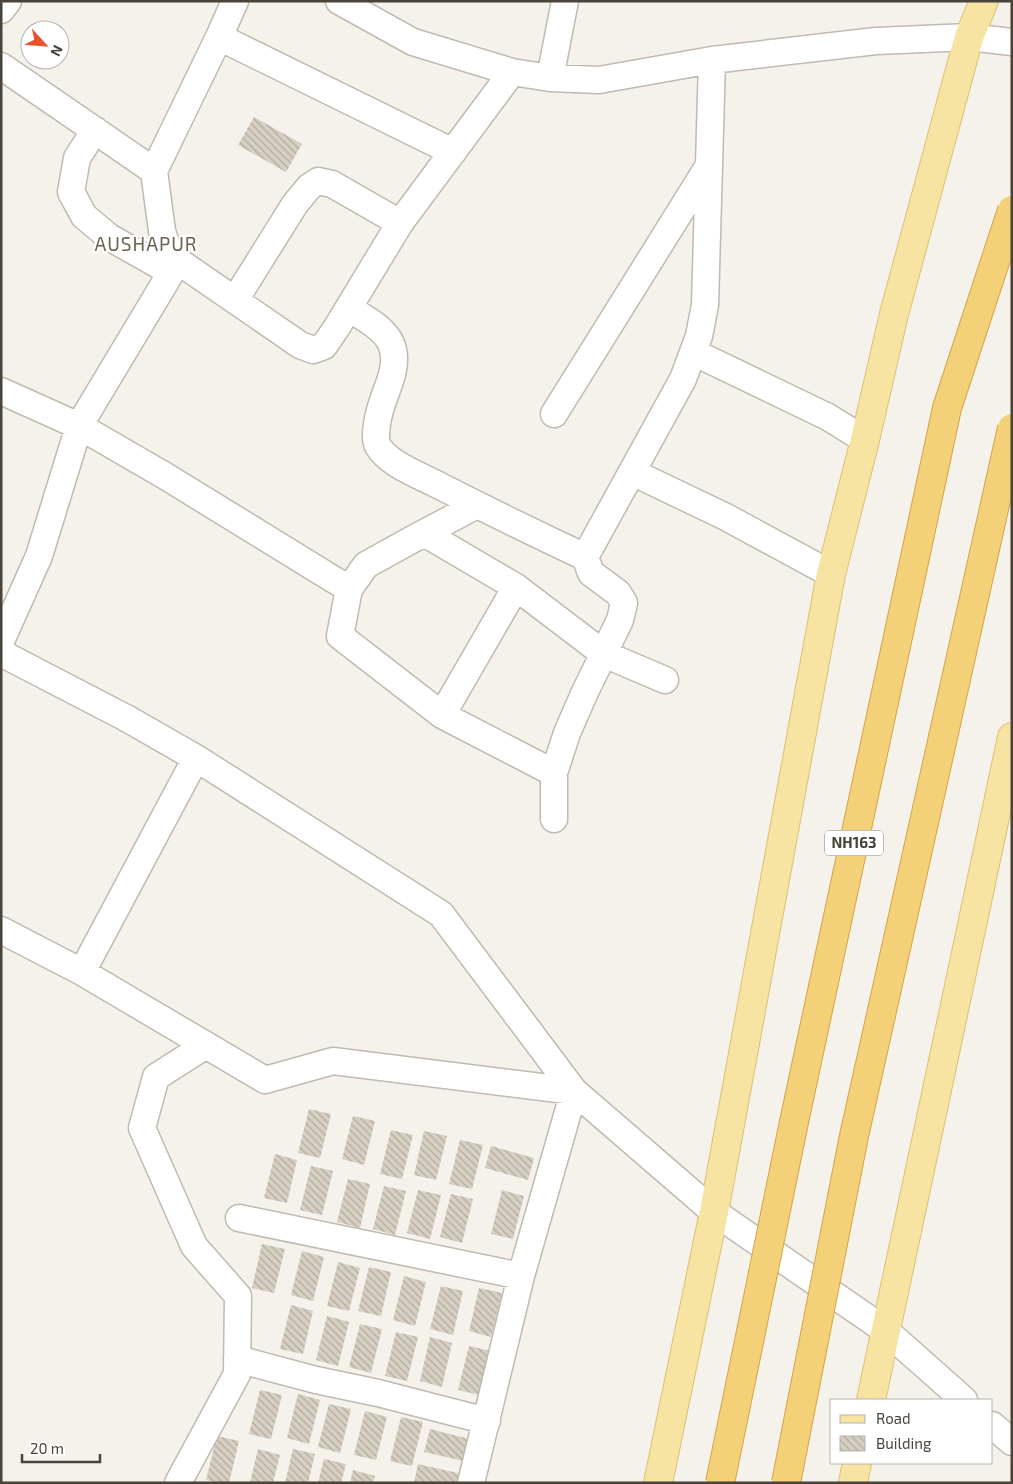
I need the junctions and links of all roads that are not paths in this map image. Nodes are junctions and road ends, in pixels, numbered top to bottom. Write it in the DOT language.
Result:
graph roads {
  1 [pos="8,1"];
  2 [pos="235,1"];
  3 [pos="338,1"];
  4 [pos="565,1"];
  5 [pos="984,1"];
  6 [pos="1,10"];
  7 [pos="220,37"];
  8 [pos="969,37"];
  9 [pos="1012,42"];
  10 [pos="712,60"];
  11 [pos="1,66"];
  12 [pos="512,72"];
  13 [pos="550,78"];
  14 [pos="95,130"];
  15 [pos="453,152"];
  16 [pos="709,166"];
  17 [pos="154,171"];
  18 [pos="1012,210"];
  19 [pos="400,222"];
  20 [pos="175,266"];
  21 [pos="235,300"];
  22 [pos="349,308"];
  23 [pos="693,352"];
  24 [pos="1,390"];
  25 [pos="554,414"];
  26 [pos="79,426"];
  27 [pos="1012,428"];
  28 [pos="865,440"];
  29 [pos="632,472"];
  30 [pos="476,505"];
  31 [pos="424,533"];
  32 [pos="585,558"];
  33 [pos="831,574"];
  34 [pos="516,587"];
  35 [pos="350,588"];
  36 [pos="1,641"];
  37 [pos="1,653"];
  38 [pos="604,654"];
  39 [pos="665,680"];
  40 [pos="442,715"];
  41 [pos="1012,737"];
  42 [pos="196,758"];
  43 [pos="554,773"];
  44 [pos="554,819"];
  45 [pos="1,930"];
  46 [pos="82,972"];
  47 [pos="206,1045"];
  48 [pos="574,1091"];
  49 [pos="714,1212"];
  50 [pos="239,1218"];
  51 [pos="521,1276"];
  52 [pos="885,1330"];
  53 [pos="237,1359"];
  54 [pos="870,1399"];
  55 [pos="963,1399"];
  56 [pos="487,1421"];
  57 [pos="993,1425"];
  58 [pos="1012,1442"];
  59 [pos="857,1464"];
  60 [pos="178,1483"];
  61 [pos="471,1483"];
  62 [pos="658,1483"];
  63 [pos="720,1483"];
  64 [pos="786,1483"];
  65 [pos="853,1483"];
  1 -- 6 [label="street"];
  2 -- 7 [label="street"];
  3 -- 12 [label="street"];
  4 -- 13 [label="street"];
  5 -- 8 [label="main road"];
  7 -- 15 [label="street"];
  7 -- 17 [label="street"];
  8 -- 9 [label="street"];
  8 -- 10 [label="street"];
  8 -- 28 [label="main road"];
  10 -- 13 [label="street"];
  10 -- 16 [label="street"];
  11 -- 14 [label="street"];
  12 -- 13 [label="street"];
  12 -- 15 [label="street"];
  14 -- 17 [label="street"];
  14 -- 20 [label="street"];
  15 -- 19 [label="street"];
  16 -- 23 [label="street"];
  16 -- 25 [label="street"];
  17 -- 20 [label="street"];
  18 -- 63 [label="highway, NH163, bridge"];
  19 -- 21 [label="street"];
  19 -- 22 [label="street"];
  20 -- 21 [label="street"];
  20 -- 26 [label="street"];
  21 -- 22 [label="street"];
  22 -- 30 [label="street"];
  23 -- 28 [label="street"];
  23 -- 29 [label="street"];
  24 -- 26 [label="street"];
  26 -- 35 [label="street"];
  26 -- 36 [label="street"];
  27 -- 64 [label="highway, bridge"];
  28 -- 33 [label="main road"];
  29 -- 32 [label="street"];
  29 -- 33 [label="street"];
  30 -- 31 [label="street"];
  30 -- 32 [label="street"];
  31 -- 34 [label="street"];
  31 -- 35 [label="street"];
  32 -- 38 [label="street"];
  33 -- 49 [label="main road"];
  34 -- 38 [label="street"];
  34 -- 40 [label="street"];
  35 -- 40 [label="street"];
  37 -- 42 [label="street"];
  38 -- 39 [label="street"];
  38 -- 43 [label="street"];
  40 -- 43 [label="street"];
  41 -- 52 [label="main road"];
  42 -- 46 [label="street"];
  42 -- 48 [label="street"];
  43 -- 44 [label="street"];
  45 -- 46 [label="street"];
  46 -- 47 [label="street"];
  47 -- 48 [label="street"];
  47 -- 53 [label="street"];
  48 -- 49 [label="street"];
  48 -- 51 [label="street"];
  49 -- 52 [label="street"];
  49 -- 62 [label="main road"];
  50 -- 51 [label="street"];
  51 -- 56 [label="street"];
  52 -- 54 [label="main road"];
  52 -- 55 [label="street"];
  53 -- 56 [label="street"];
  53 -- 60 [label="street"];
  56 -- 61 [label="street"];
  57 -- 58 [label="street"];
  59 -- 65 [label="main road"];
}
